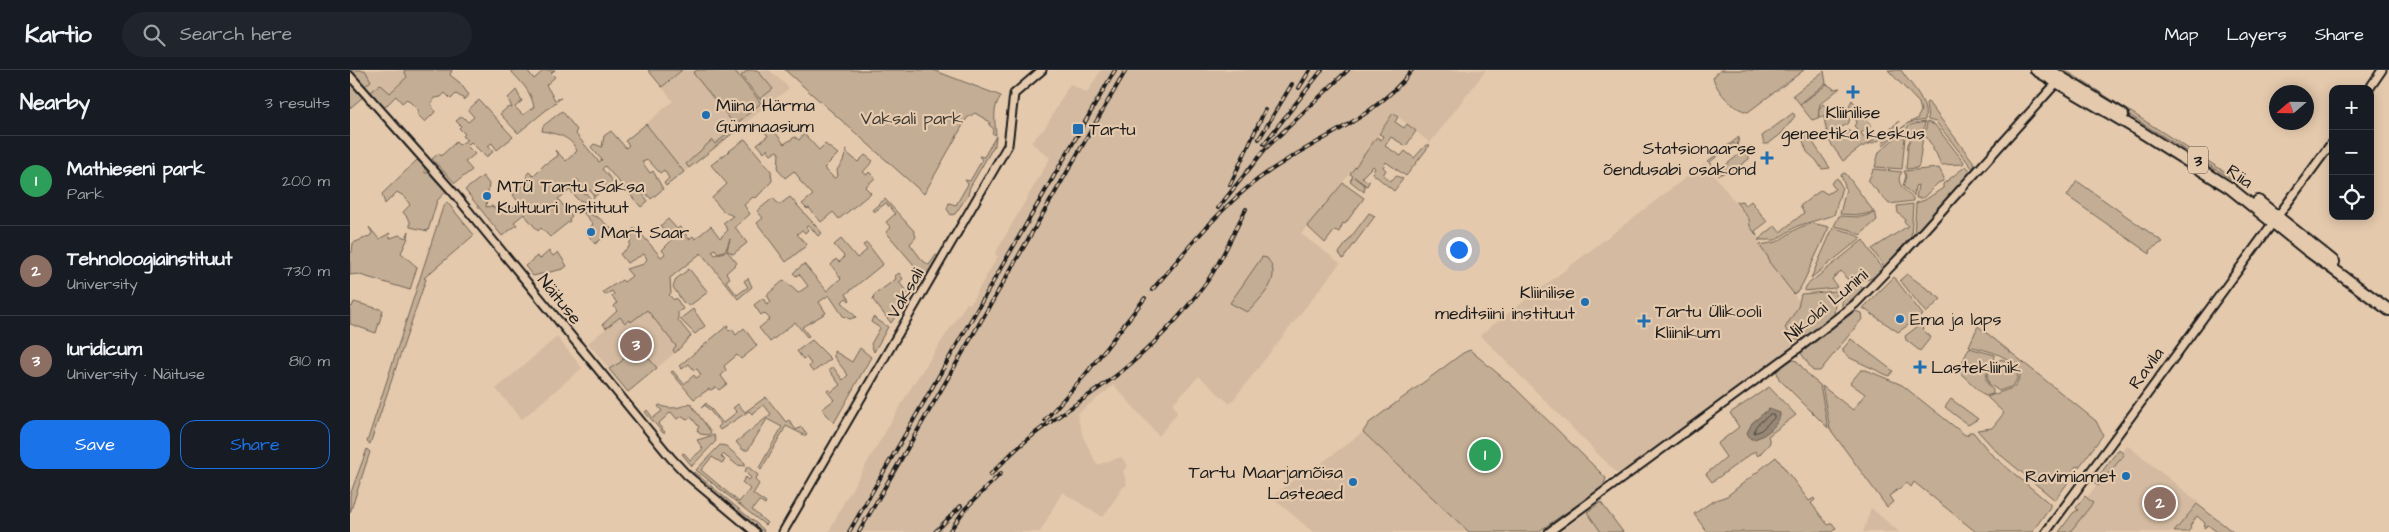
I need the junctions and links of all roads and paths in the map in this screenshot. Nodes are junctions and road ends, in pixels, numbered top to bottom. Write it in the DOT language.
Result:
graph roads {
  1 [pos="1042,70"];
  2 [pos="2036,70"];
  3 [pos="2049,70"];
  4 [pos="2382,70"];
  5 [pos="350,76"];
  6 [pos="2059,80"];
  7 [pos="2372,85"];
  8 [pos="2329,146"];
  9 [pos="2274,219"];
  10 [pos="2389,304"];
  11 [pos="2389,310"];
  12 [pos="755,532"];
  13 [pos="783,532"];
  14 [pos="1548,532"];
  15 [pos="2046,532"];
  1 -- 13 [label="street, Vaksali"];
  2 -- 6 [label="highway, Riia / 3"];
  3 -- 6 [label="highway, Riia / 3"];
  4 -- 7 [label="street"];
  5 -- 12 [label="street, Näituse"];
  6 -- 9 [label="highway, Riia / 3"];
  6 -- 14 [label="street, Nikolai Lunini"];
  8 -- 9 [label="street, Ravila"];
  9 -- 10 [label="highway, Riia / 3"];
  9 -- 11 [label="highway, Riia / 3"];
  9 -- 15 [label="street, Ravila"];
}
